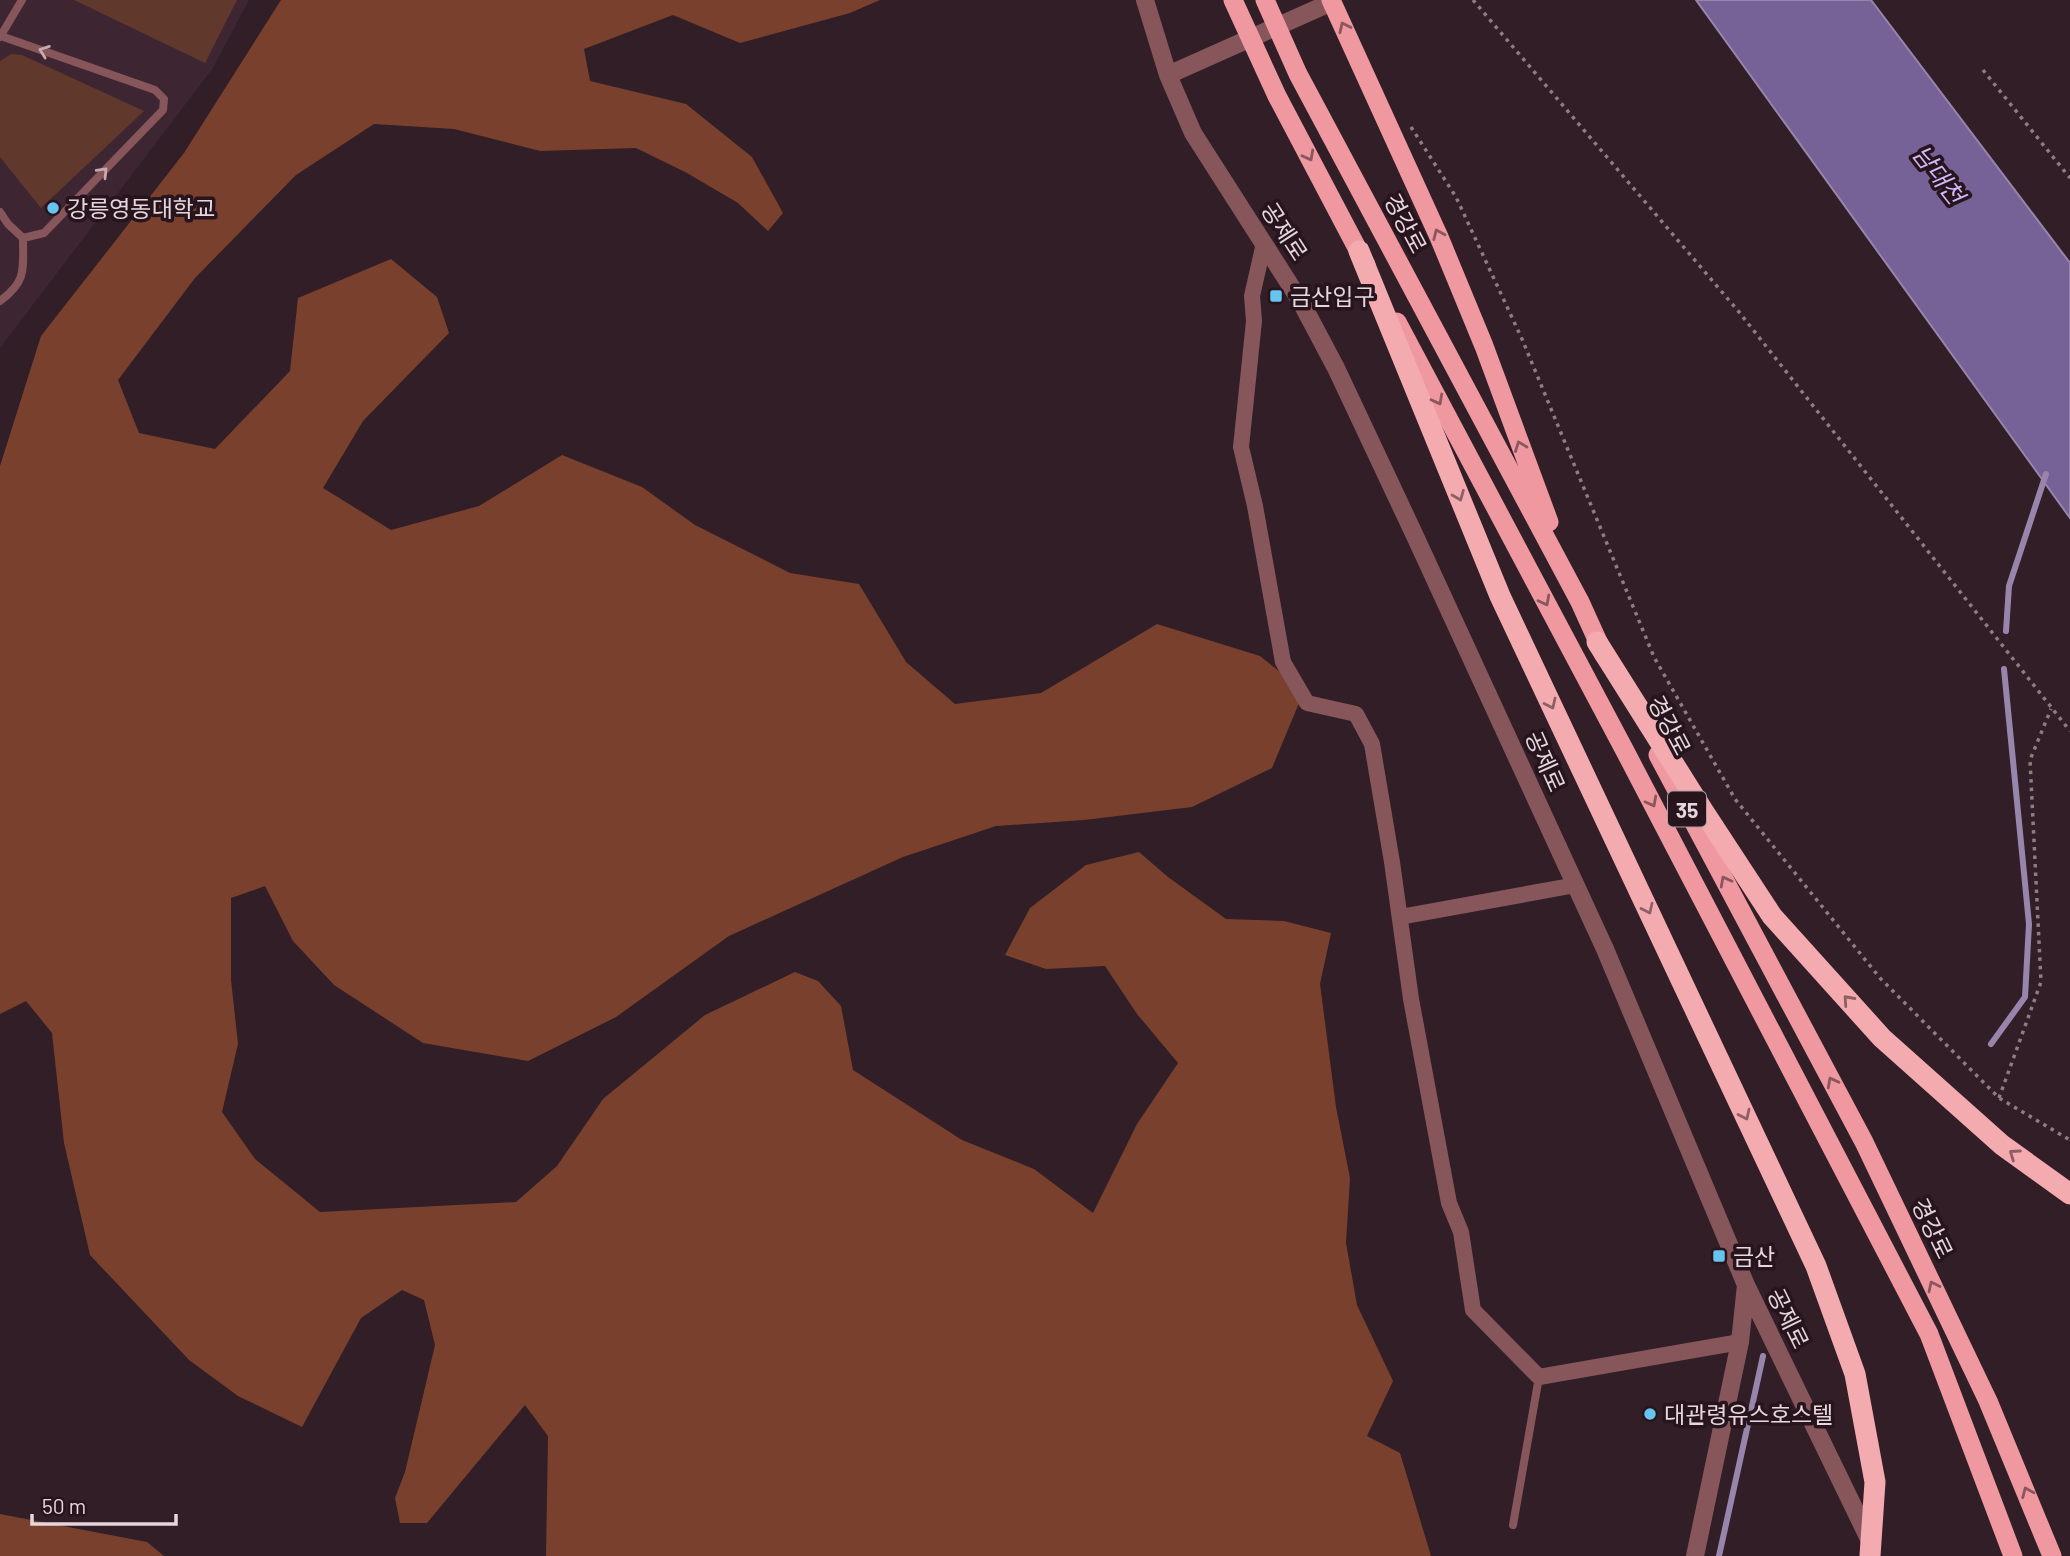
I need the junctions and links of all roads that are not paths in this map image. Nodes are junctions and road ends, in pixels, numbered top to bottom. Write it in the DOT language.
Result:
graph roads {
  1 [pos="22,0"];
  2 [pos="1145,0"];
  3 [pos="1265,0"];
  4 [pos="1332,1"];
  5 [pos="1235,4"];
  6 [pos="1,36"];
  7 [pos="1168,75"];
  8 [pos="0,212"];
  9 [pos="23,238"];
  10 [pos="1264,243"];
  11 [pos="1359,251"];
  12 [pos="0,301"];
  13 [pos="1580,601"];
  14 [pos="1597,642"];
  15 [pos="1576,885"];
  16 [pos="1400,917"];
  17 [pos="2070,1194"];
  18 [pos="1746,1285"];
  19 [pos="1740,1342"];
  20 [pos="1539,1377"];
  21 [pos="1513,1525"];
  22 [pos="1695,1556"];
  23 [pos="1870,1556"];
  24 [pos="1878,1556"];
  25 [pos="2013,1556"];
  26 [pos="2052,1556"];
  1 -- 6 [label="lane"];
  2 -- 7 [label="street, 공제로"];
  3 -- 13 [label="highway, 경강로 / 35"];
  4 -- 7 [label="street"];
  13 -- 4 [label="highway, one-way"];
  5 -- 11 [label="highway, one-way"];
  9 -- 6 [label="lane, one-way"];
  7 -- 10 [label="street, 공제로"];
  8 -- 9 [label="lane"];
  9 -- 12 [label="lane"];
  10 -- 15 [label="street, 공제로"];
  10 -- 16 [label="street"];
  11 -- 23 [label="highway, one-way"];
  11 -- 25 [label="highway, one-way"];
  13 -- 14 [label="highway, 경강로 / 35"];
  17 -- 14 [label="highway, one-way"];
  26 -- 14 [label="highway, 경강로 / 35, one-way"];
  15 -- 16 [label="street"];
  15 -- 18 [label="street, 공제로"];
  16 -- 20 [label="street"];
  18 -- 19 [label="street"];
  18 -- 24 [label="street, 공제로"];
  19 -- 20 [label="street"];
  19 -- 22 [label="street"];
  20 -- 21 [label="lane"];
}
